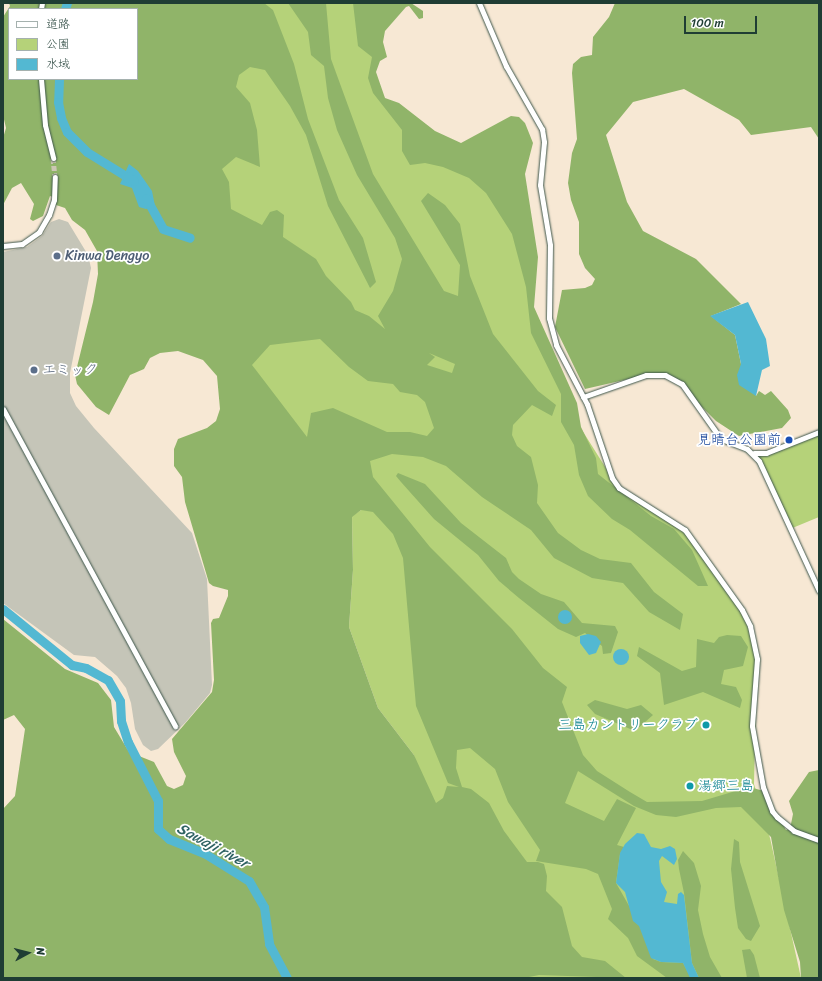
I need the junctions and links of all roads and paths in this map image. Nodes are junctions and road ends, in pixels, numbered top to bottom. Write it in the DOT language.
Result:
graph roads {
  1 [pos="479,3"];
  2 [pos="41,80"];
  3 [pos="53,158"];
  4 [pos="55,177"];
  5 [pos="3,246"];
  6 [pos="583,397"];
  7 [pos="3,409"];
  8 [pos="819,432"];
  9 [pos="754,453"];
  10 [pos="819,591"];
  11 [pos="175,726"];
  12 [pos="819,840"];
  1 -- 6 [label="street"];
  2 -- 3 [label="street"];
  4 -- 5 [label="street"];
  6 -- 9 [label="street"];
  6 -- 12 [label="street"];
  7 -- 11 [label="street"];
  8 -- 9 [label="street"];
  9 -- 10 [label="street"];
}
